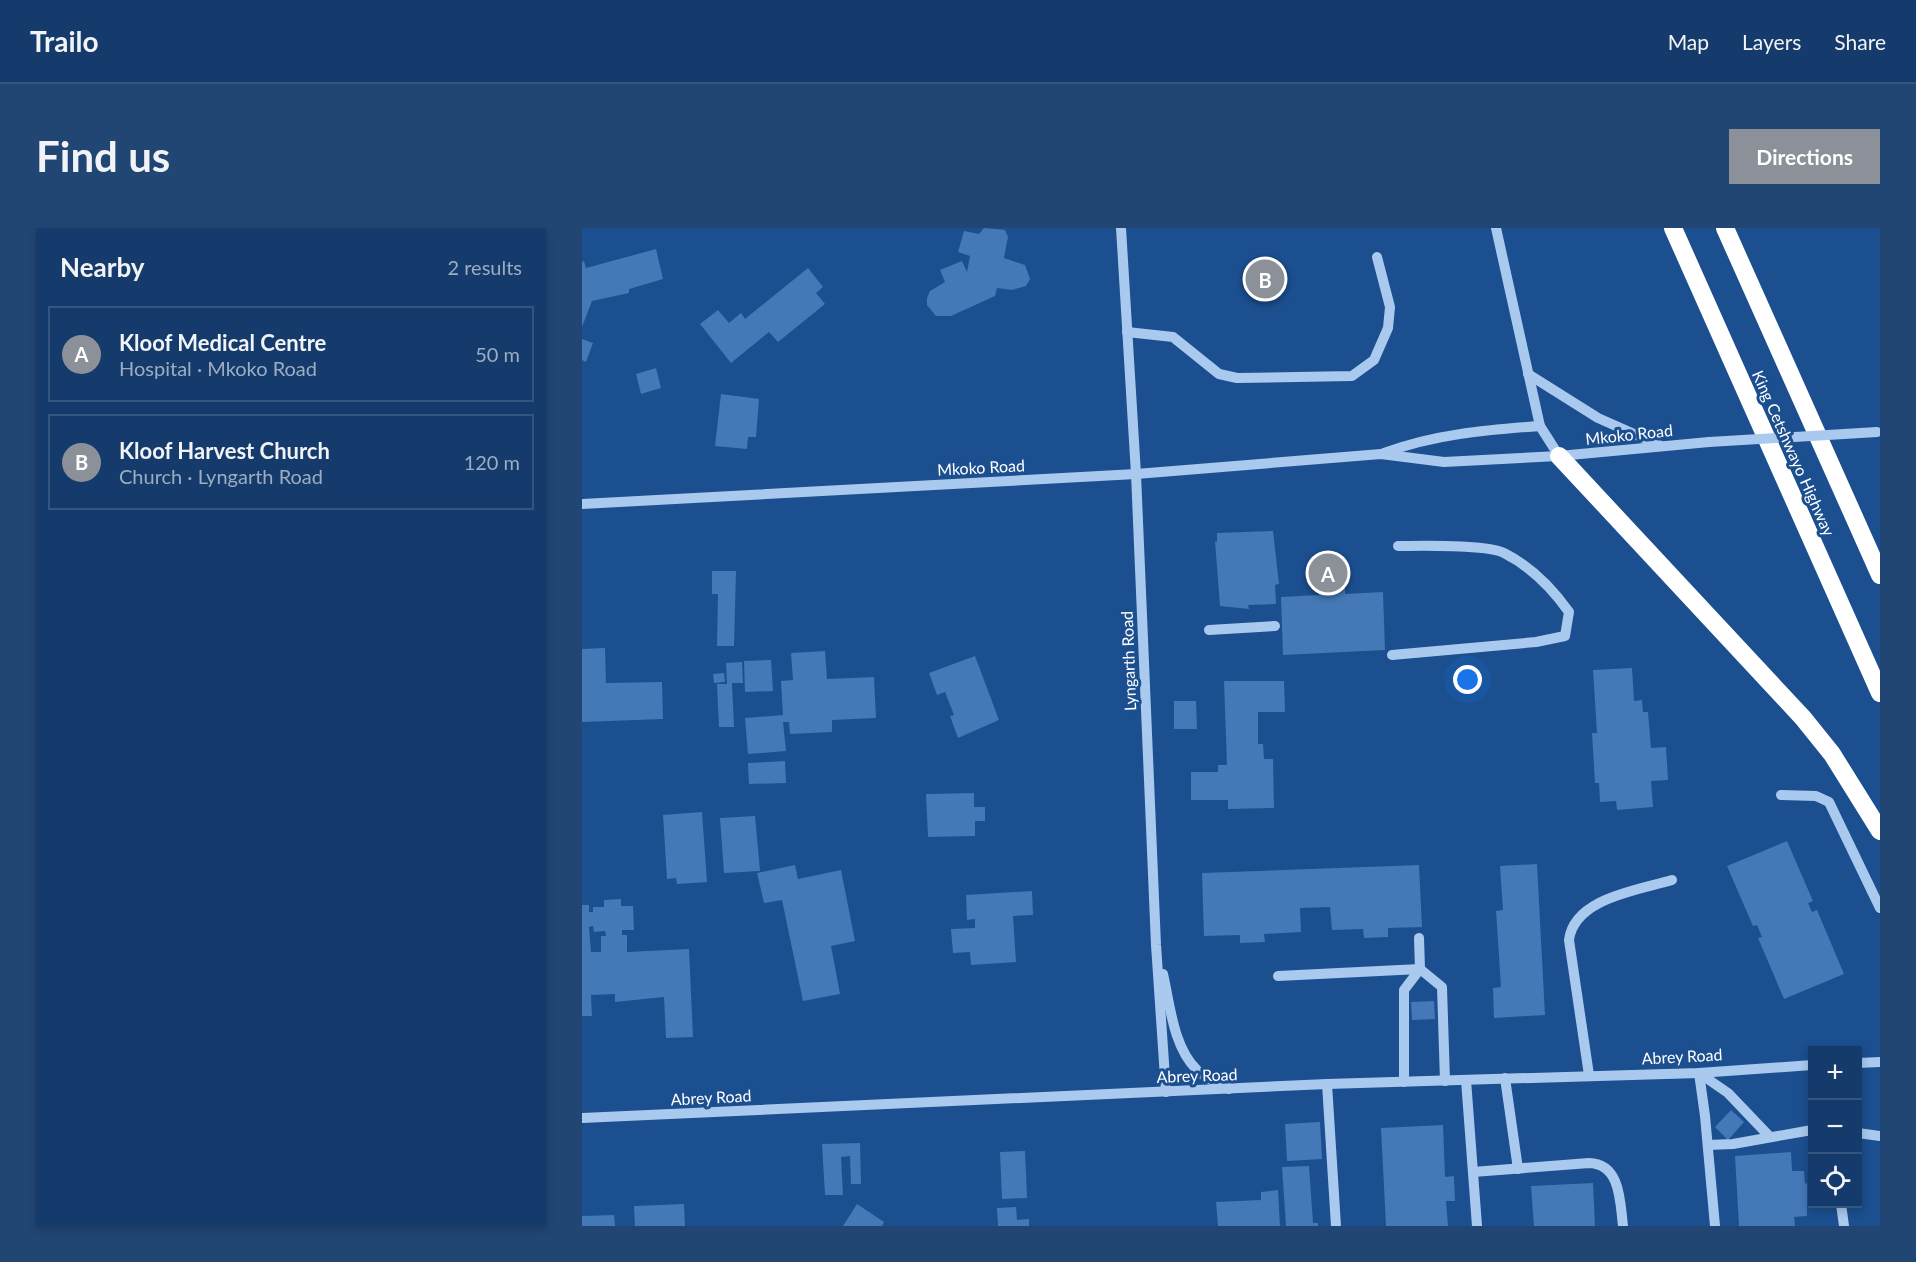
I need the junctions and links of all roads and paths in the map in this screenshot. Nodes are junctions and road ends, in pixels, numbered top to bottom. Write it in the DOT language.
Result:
graph roads {
  1 [pos="1121,228"];
  2 [pos="1496,228"];
  3 [pos="1673,228"];
  4 [pos="1725,228"];
  5 [pos="1377,257"];
  6 [pos="1127,332"];
  7 [pos="1528,374"];
  8 [pos="1540,426"];
  9 [pos="1879,432"];
  10 [pos="1662,446"];
  11 [pos="1381,454"];
  12 [pos="1559,456"];
  13 [pos="1136,474"];
  14 [pos="582,504"];
  15 [pos="1398,546"];
  16 [pos="1880,575"];
  17 [pos="1275,626"];
  18 [pos="1209,630"];
  19 [pos="1392,655"];
  20 [pos="1880,693"];
  21 [pos="1781,795"];
  22 [pos="1880,831"];
  23 [pos="1672,880"];
  24 [pos="1880,908"];
  25 [pos="1419,938"];
  26 [pos="1156,945"];
  27 [pos="1420,969"];
  28 [pos="1278,976"];
  29 [pos="1880,1062"];
  30 [pos="1862,1063"];
  31 [pos="1808,1065"];
  32 [pos="1699,1073"];
  33 [pos="1589,1075"];
  34 [pos="1505,1078"];
  35 [pos="1466,1080"];
  36 [pos="1445,1081"];
  37 [pos="1404,1082"];
  38 [pos="1327,1084"];
  39 [pos="1231,1089"];
  40 [pos="1166,1092"];
  41 [pos="582,1118"];
  42 [pos="1808,1131"];
  43 [pos="1862,1134"];
  44 [pos="1880,1136"];
  45 [pos="1770,1137"];
  46 [pos="1708,1145"];
  47 [pos="1518,1169"];
  48 [pos="1473,1172"];
  49 [pos="1842,1208"];
  50 [pos="1336,1226"];
  51 [pos="1477,1226"];
  52 [pos="1623,1226"];
  53 [pos="1715,1226"];
  54 [pos="1844,1226"];
  1 -- 6 [label="street, Lyngarth Road"];
  2 -- 7 [label="street"];
  3 -- 20 [label="highway, King Cetshwayo Highway"];
  4 -- 16 [label="highway, King Cetshwayo Highway"];
  5 -- 6 [label="street"];
  6 -- 13 [label="street, Lyngarth Road"];
  7 -- 8 [label="street"];
  7 -- 10 [label="street"];
  8 -- 11 [label="street, Mkoko Road"];
  8 -- 12 [label="street"];
  9 -- 10 [label="street, Mkoko Road, bridge"];
  10 -- 12 [label="street, Mkoko Road"];
  11 -- 12 [label="street, Mkoko Road"];
  11 -- 13 [label="street, Mkoko Road"];
  12 -- 22 [label="highway"];
  13 -- 14 [label="street, Mkoko Road"];
  13 -- 26 [label="street, Lyngarth Road"];
  15 -- 19 [label="street"];
  17 -- 18 [label="street"];
  21 -- 24 [label="street"];
  23 -- 33 [label="street"];
  25 -- 27 [label="street"];
  26 -- 39 [label="street"];
  26 -- 40 [label="street, Lyngarth Road"];
  27 -- 28 [label="street"];
  27 -- 36 [label="street"];
  27 -- 37 [label="street"];
  29 -- 30 [label="street"];
  31 -- 32 [label="street, Abrey Road"];
  32 -- 33 [label="street, Abrey Road"];
  32 -- 45 [label="street"];
  32 -- 46 [label="street"];
  33 -- 34 [label="street, Abrey Road"];
  34 -- 35 [label="street, Abrey Road"];
  34 -- 47 [label="street"];
  35 -- 36 [label="street, Abrey Road"];
  35 -- 48 [label="street"];
  36 -- 37 [label="street, Abrey Road"];
  37 -- 38 [label="street, Abrey Road"];
  38 -- 39 [label="street, Abrey Road"];
  38 -- 50 [label="street"];
  39 -- 40 [label="street, Abrey Road"];
  40 -- 41 [label="street, Abrey Road"];
  42 -- 45 [label="street"];
  43 -- 44 [label="street"];
  45 -- 46 [label="street"];
  46 -- 53 [label="street"];
  47 -- 48 [label="street"];
  47 -- 52 [label="street"];
  48 -- 51 [label="street"];
  49 -- 54 [label="street"];
}
